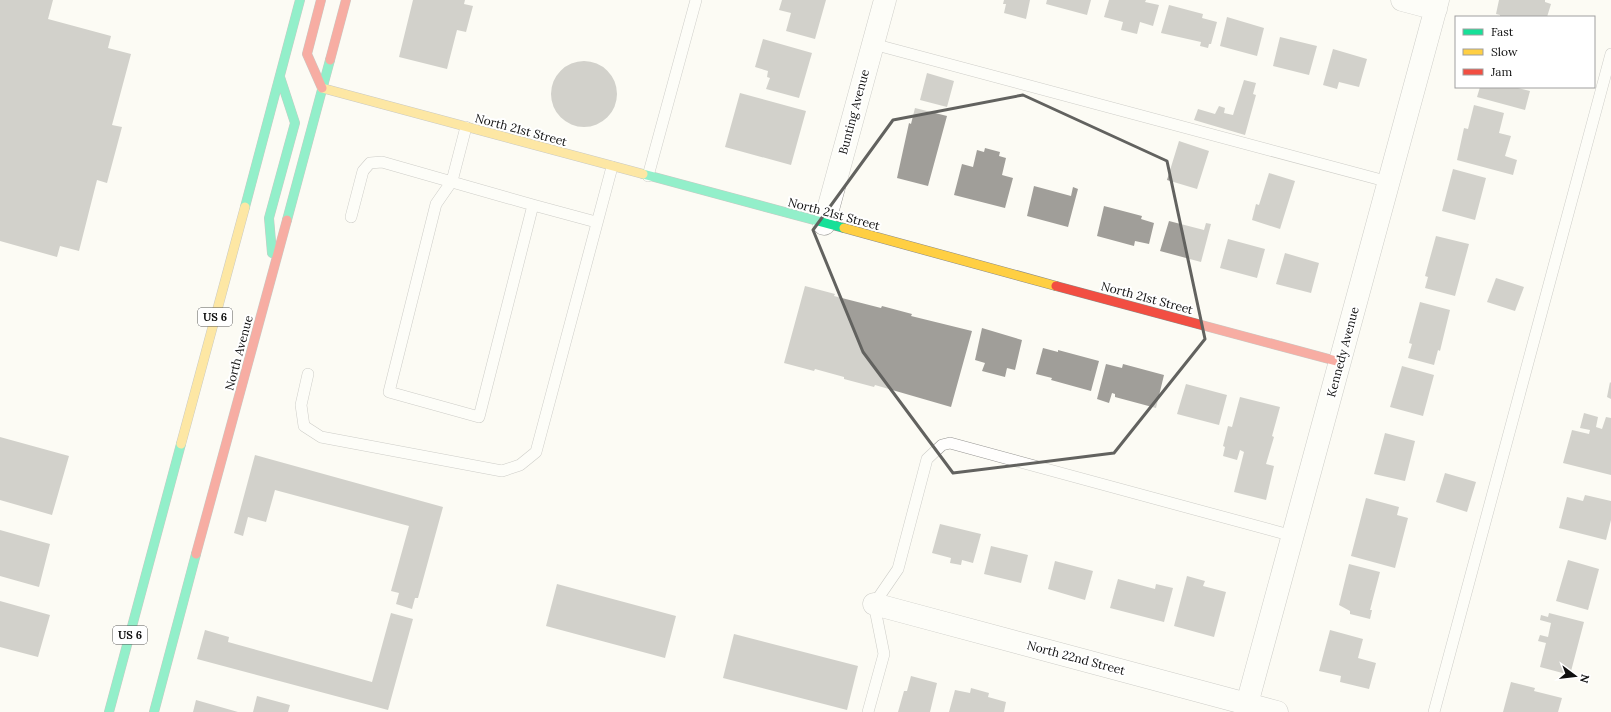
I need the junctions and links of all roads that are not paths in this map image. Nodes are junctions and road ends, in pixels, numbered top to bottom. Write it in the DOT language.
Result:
graph roads {
  1 [pos="300,0"];
  2 [pos="321,0"];
  3 [pos="346,0"];
  4 [pos="696,0"];
  5 [pos="885,0"];
  6 [pos="1402,0"];
  7 [pos="1437,5"];
  8 [pos="873,44"];
  9 [pos="1611,54"];
  10 [pos="280,77"];
  11 [pos="322,88"];
  12 [pos="466,127"];
  13 [pos="612,167"];
  14 [pos="648,176"];
  15 [pos="452,181"];
  16 [pos="1389,182"];
  17 [pos="533,205"];
  18 [pos="351,217"];
  19 [pos="596,222"];
  20 [pos="824,224"];
  21 [pos="274,269"];
  22 [pos="1340,362"];
  23 [pos="308,374"];
  24 [pos="1293,536"];
  25 [pos="874,604"];
  26 [pos="1246,704"];
  27 [pos="110,712"];
  28 [pos="154,712"];
  29 [pos="868,712"];
  30 [pos="1277,712"];
  31 [pos="1434,712"];
  1 -- 10 [label="main road, US 6"];
  2 -- 11 [label="main road"];
  3 -- 11 [label="main road, North Avenue"];
  4 -- 14 [label="lane"];
  5 -- 8 [label="street, Bunting Avenue"];
  6 -- 7 [label="street"];
  7 -- 16 [label="street, Kennedy Avenue"];
  8 -- 16 [label="lane"];
  8 -- 20 [label="street, Bunting Avenue"];
  9 -- 31 [label="lane"];
  10 -- 21 [label="main road"];
  10 -- 27 [label="main road, US 6"];
  11 -- 12 [label="main road, North 21st Street"];
  11 -- 21 [label="main road, North Avenue"];
  12 -- 13 [label="main road, North 21st Street"];
  12 -- 15 [label="lane"];
  13 -- 14 [label="main road, North 21st Street"];
  13 -- 19 [label="lane"];
  14 -- 20 [label="main road, North 21st Street"];
  15 -- 17 [label="lane"];
  15 -- 17 [label="lane"];
  15 -- 18 [label="lane"];
  16 -- 22 [label="street, Kennedy Avenue"];
  17 -- 19 [label="lane"];
  19 -- 23 [label="lane"];
  20 -- 22 [label="main road, North 21st Street"];
  21 -- 28 [label="main road, North Avenue"];
  22 -- 24 [label="street, Kennedy Avenue"];
  24 -- 25 [label="lane"];
  24 -- 26 [label="street, Kennedy Avenue"];
  25 -- 26 [label="street, North 22nd Street"];
  25 -- 29 [label="lane"];
  26 -- 30 [label="street, North 22nd Street"];
}
